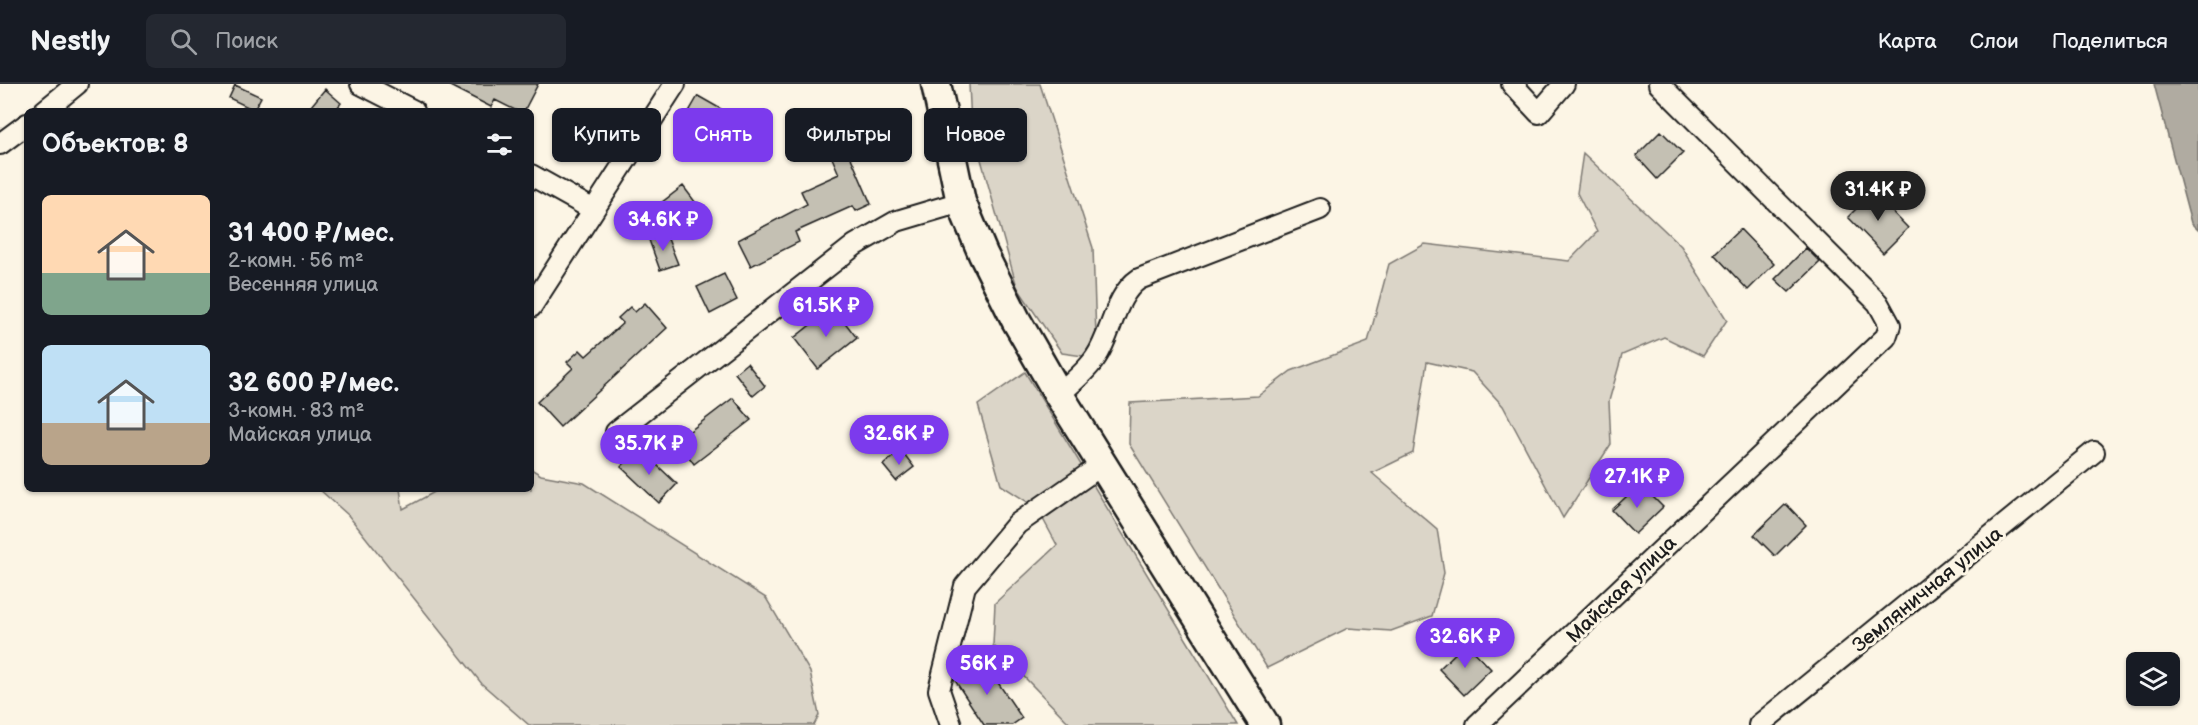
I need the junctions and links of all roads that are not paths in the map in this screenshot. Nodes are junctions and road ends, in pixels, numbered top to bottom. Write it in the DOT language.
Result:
graph roads {
  1 [pos="77,84"];
  2 [pos="361,84"];
  3 [pos="675,84"];
  4 [pos="1512,84"];
  5 [pos="1564,84"];
  6 [pos="1659,84"];
  7 [pos="937,92"];
  8 [pos="48,108"];
  9 [pos="408,108"];
  10 [pos="24,126"];
  11 [pos="0,144"];
  12 [pos="534,178"];
  13 [pos="961,202"];
  14 [pos="592,209"];
  15 [pos="1320,209"];
  16 [pos="534,302"];
  17 [pos="1059,395"];
  18 [pos="616,432"];
  19 [pos="2094,452"];
  20 [pos="1103,464"];
  21 [pos="951,725"];
  22 [pos="1265,725"];
  23 [pos="1477,725"];
  24 [pos="1759,725"];
  1 -- 8 [label="street"];
  2 -- 9 [label="street"];
  3 -- 14 [label="street"];
  4 -- 5 [label="street"];
  6 -- 23 [label="street, Майская улица"];
  7 -- 13 [label="street"];
  10 -- 11 [label="street"];
  12 -- 14 [label="street"];
  13 -- 17 [label="street"];
  13 -- 18 [label="street"];
  14 -- 16 [label="street"];
  15 -- 17 [label="street"];
  17 -- 20 [label="street"];
  19 -- 24 [label="street, Земляничная улица"];
  20 -- 21 [label="street"];
  20 -- 22 [label="street"];
}
